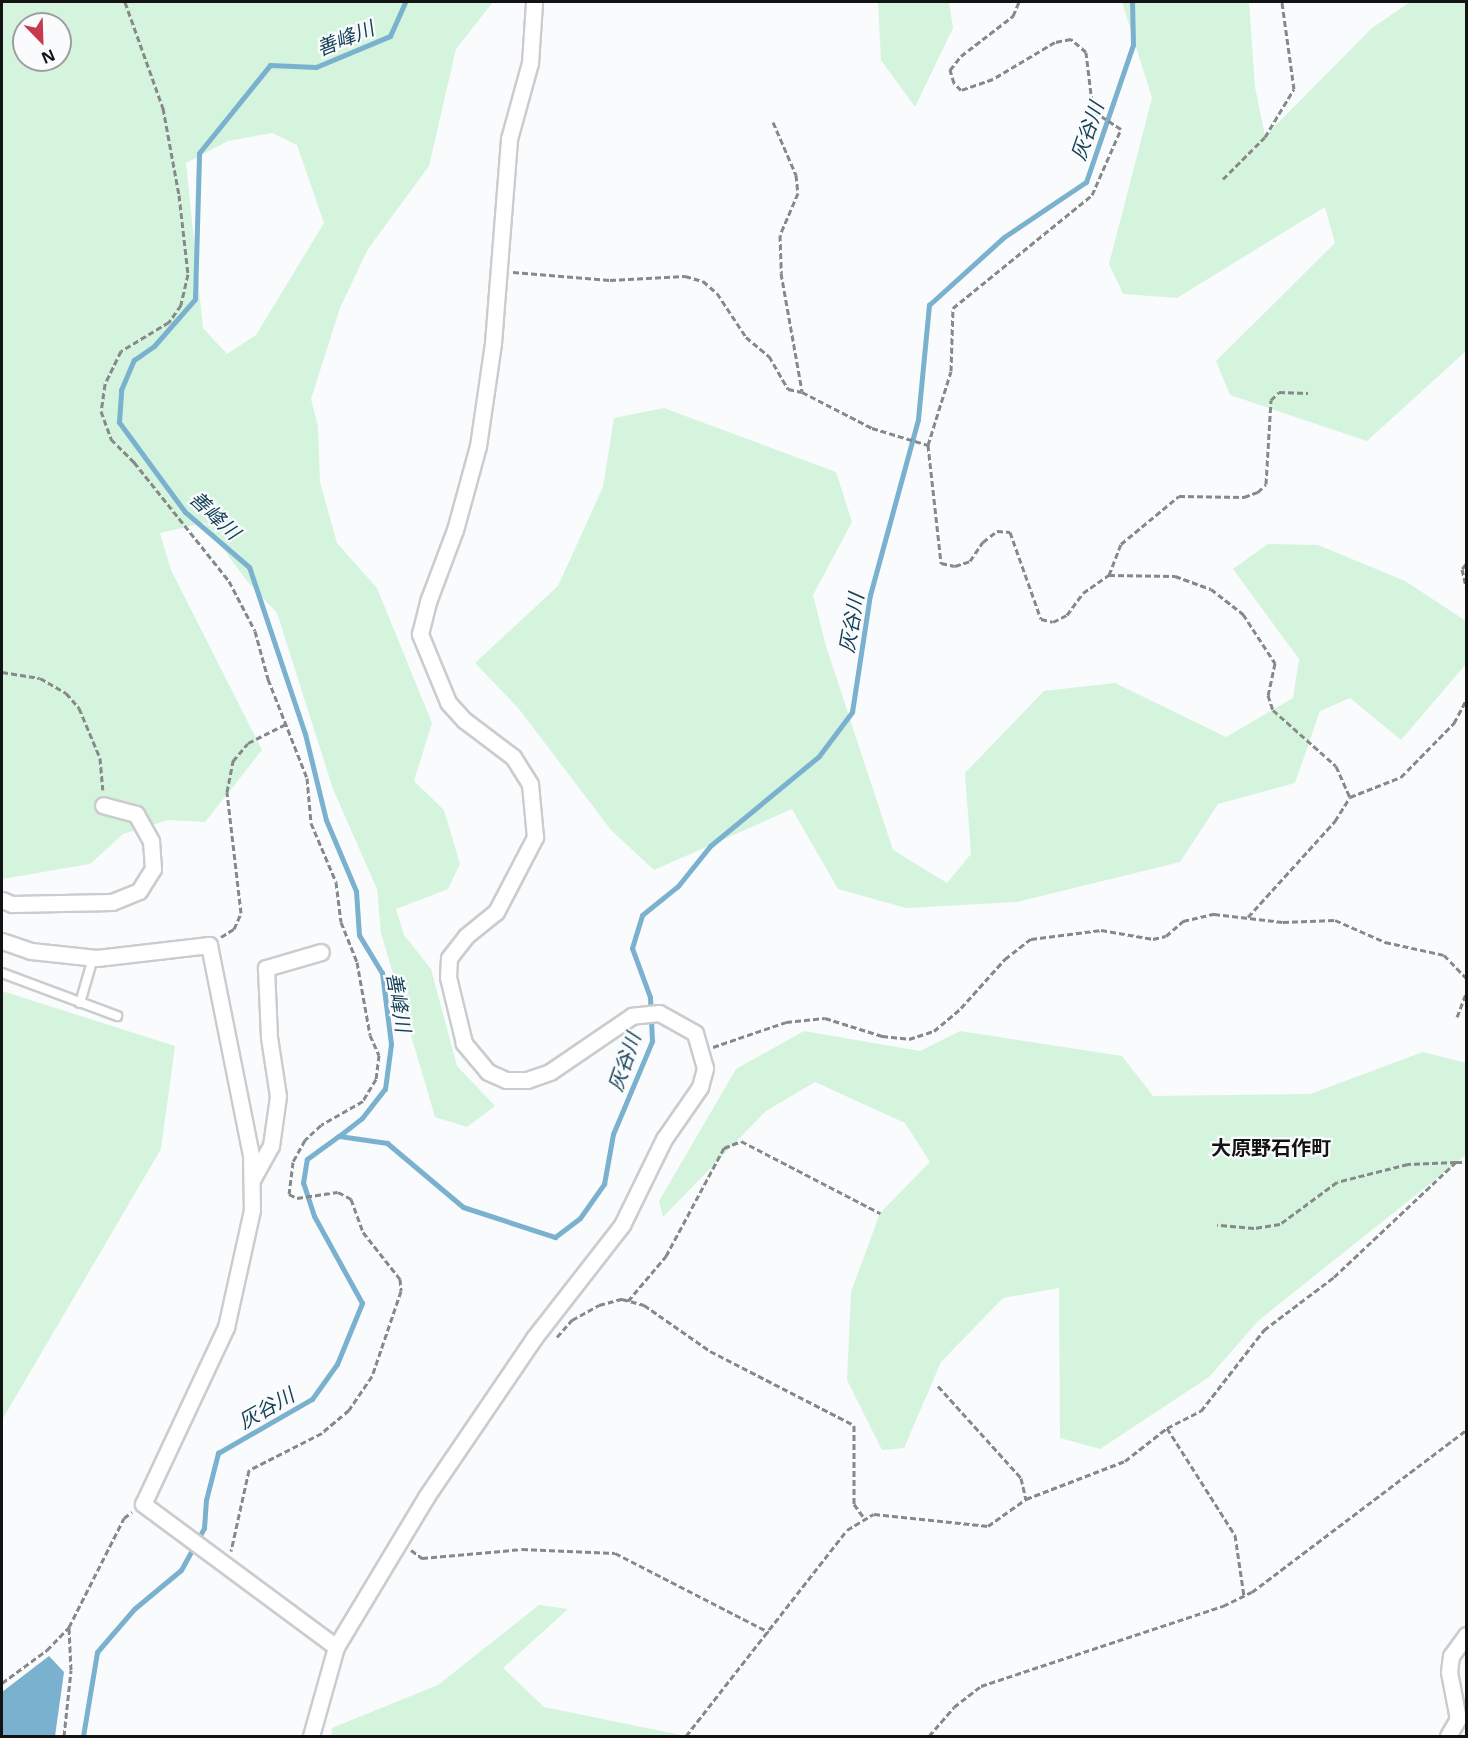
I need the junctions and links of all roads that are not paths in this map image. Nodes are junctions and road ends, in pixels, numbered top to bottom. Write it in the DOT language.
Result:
graph roads {
  1 [pos="534,2"];
  2 [pos="102,805"];
  3 [pos="2,900"];
  4 [pos="2,941"];
  5 [pos="321,952"];
  6 [pos="93,958"];
  7 [pos="2,973"];
  8 [pos="80,1003"];
  9 [pos="117,1016"];
  10 [pos="252,1181"];
  11 [pos="1467,1635"];
  12 [pos="336,1647"];
  13 [pos="311,1737"];
  14 [pos="1448,1737"];
  1 -- 12 [label="street"];
  2 -- 3 [label="street"];
  4 -- 6 [label="street"];
  5 -- 10 [label="street"];
  6 -- 8 [label="lane"];
  6 -- 10 [label="street"];
  7 -- 8 [label="lane"];
  8 -- 9 [label="lane"];
  10 -- 12 [label="street"];
  11 -- 14 [label="street"];
  12 -- 13 [label="street"];
}
